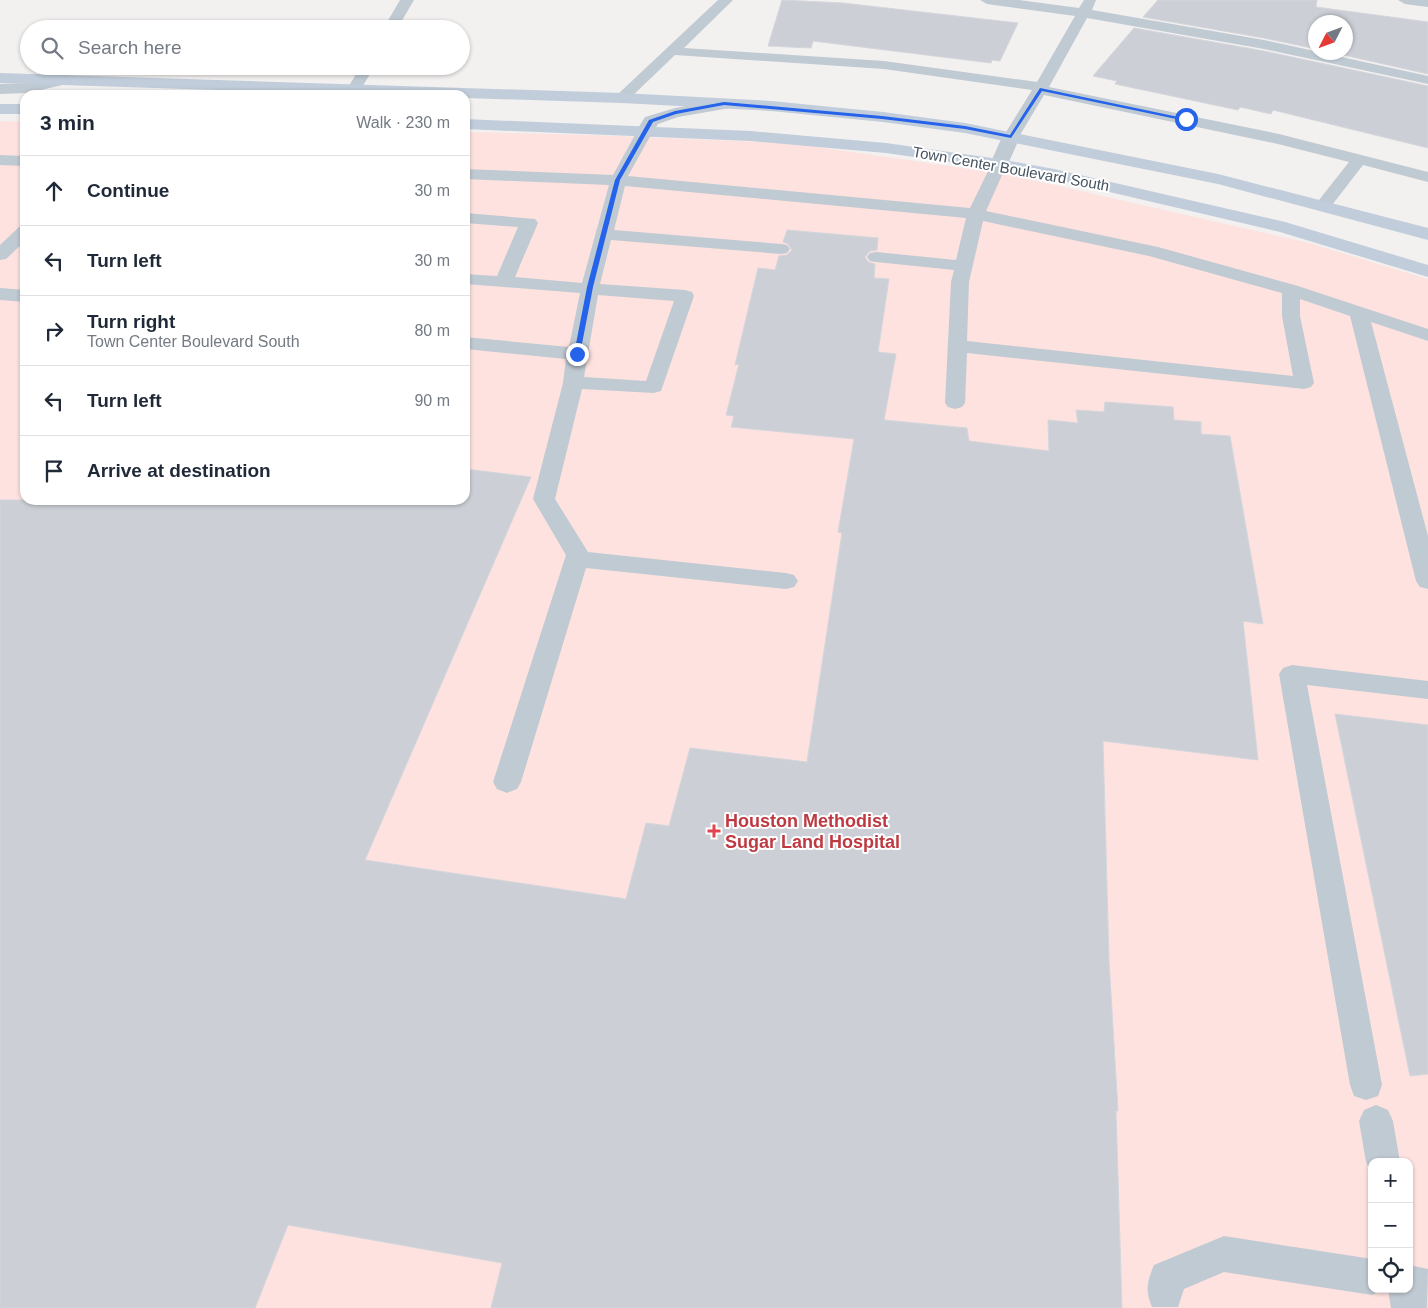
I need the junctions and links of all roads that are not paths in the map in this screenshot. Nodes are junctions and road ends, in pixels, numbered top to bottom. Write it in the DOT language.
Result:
graph roads {
  1 [pos="407,0"];
  2 [pos="726,0"];
  3 [pos="987,0"];
  4 [pos="1404,0"];
  5 [pos="1428,3"];
  6 [pos="1087,6"];
  7 [pos="395,20"];
  8 [pos="672,51"];
  9 [pos="362,75"];
  10 [pos="0,78"];
  11 [pos="65,80"];
  12 [pos="1428,80"];
  13 [pos="0,89"];
  14 [pos="1041,89"];
  15 [pos="304,90"];
  16 [pos="353,90"];
  17 [pos="470,95"];
  18 [pos="622,98"];
  19 [pos="724,104"];
  20 [pos="0,109"];
  21 [pos="20,110"];
  22 [pos="470,124"];
  23 [pos="644,133"];
  24 [pos="1011,137"];
  25 [pos="1360,159"];
  26 [pos="0,160"];
  27 [pos="20,161"];
  28 [pos="999,164"];
  29 [pos="470,174"];
  30 [pos="1428,177"];
  31 [pos="618,180"];
  32 [pos="1323,205"];
  33 [pos="976,214"];
  34 [pos="470,218"];
  35 [pos="604,234"];
  36 [pos="1428,234"];
  37 [pos="20,236"];
  38 [pos="781,249"];
  39 [pos="0,255"];
  40 [pos="876,257"];
  41 [pos="963,266"];
  42 [pos="1428,271"];
  43 [pos="470,279"];
  44 [pos="504,281"];
  45 [pos="590,287"];
  46 [pos="1291,290"];
  47 [pos="0,294"];
  48 [pos="20,296"];
  49 [pos="1359,312"];
  50 [pos="1428,335"];
  51 [pos="470,343"];
  52 [pos="957,346"];
  53 [pos="577,354"];
  54 [pos="573,384"];
  55 [pos="955,403"];
  56 [pos="578,559"];
  57 [pos="786,581"];
  58 [pos="1428,581"];
  59 [pos="1428,690"];
  60 [pos="507,782"];
  61 [pos="1366,1085"];
  62 [pos="1376,1121"];
  63 [pos="1382,1158"];
  64 [pos="1368,1276"];
  65 [pos="1413,1284"];
  66 [pos="1428,1286"];
  67 [pos="1407,1293"];
  68 [pos="1164,1294"];
  69 [pos="1409,1308"];
  1 -- 7 [label="lane"];
  2 -- 8 [label="lane"];
  3 -- 6 [label="lane"];
  4 -- 5 [label="lane"];
  6 -- 12 [label="lane"];
  6 -- 14 [label="lane"];
  8 -- 14 [label="lane"];
  8 -- 18 [label="lane"];
  9 -- 16 [label="lane"];
  10 -- 11 [label="street, Town Center Boulevard South"];
  11 -- 13 [label="street"];
  11 -- 15 [label="street, Town Center Boulevard South"];
  14 -- 24 [label="lane"];
  14 -- 25 [label="lane"];
  17 -- 18 [label="street, Town Center Boulevard South"];
  18 -- 19 [label="street, Town Center Boulevard South"];
  19 -- 23 [label="street, Town Center Boulevard South"];
  19 -- 24 [label="street, Town Center Boulevard South"];
  20 -- 21 [label="street"];
  22 -- 23 [label="street, Town Center Boulevard South"];
  23 -- 28 [label="street, Town Center Boulevard South"];
  23 -- 31 [label="lane"];
  24 -- 28 [label="street"];
  24 -- 32 [label="street, Town Center Boulevard South"];
  25 -- 30 [label="lane"];
  25 -- 32 [label="lane"];
  26 -- 27 [label="lane"];
  28 -- 33 [label="lane"];
  28 -- 42 [label="street, Town Center Boulevard South"];
  29 -- 31 [label="lane"];
  31 -- 33 [label="lane"];
  31 -- 35 [label="lane"];
  32 -- 36 [label="street, Town Center Boulevard South"];
  33 -- 41 [label="lane"];
  33 -- 46 [label="lane"];
  34 -- 44 [label="lane"];
  35 -- 38 [label="lane"];
  35 -- 45 [label="lane"];
  37 -- 39 [label="lane"];
  40 -- 41 [label="lane"];
  41 -- 52 [label="lane"];
  43 -- 44 [label="lane"];
  44 -- 45 [label="lane"];
  45 -- 53 [label="lane"];
  45 -- 54 [label="lane"];
  46 -- 49 [label="lane"];
  46 -- 52 [label="lane"];
  47 -- 48 [label="lane"];
  49 -- 50 [label="lane"];
  49 -- 58 [label="lane"];
  51 -- 53 [label="lane"];
  52 -- 55 [label="lane"];
  53 -- 54 [label="lane"];
  54 -- 56 [label="lane"];
  56 -- 57 [label="lane"];
  56 -- 60 [label="lane"];
  59 -- 61 [label="lane"];
  62 -- 63 [label="lane"];
  64 -- 68 [label="lane"];
  65 -- 66 [label="lane"];
  67 -- 69 [label="lane"];
}
